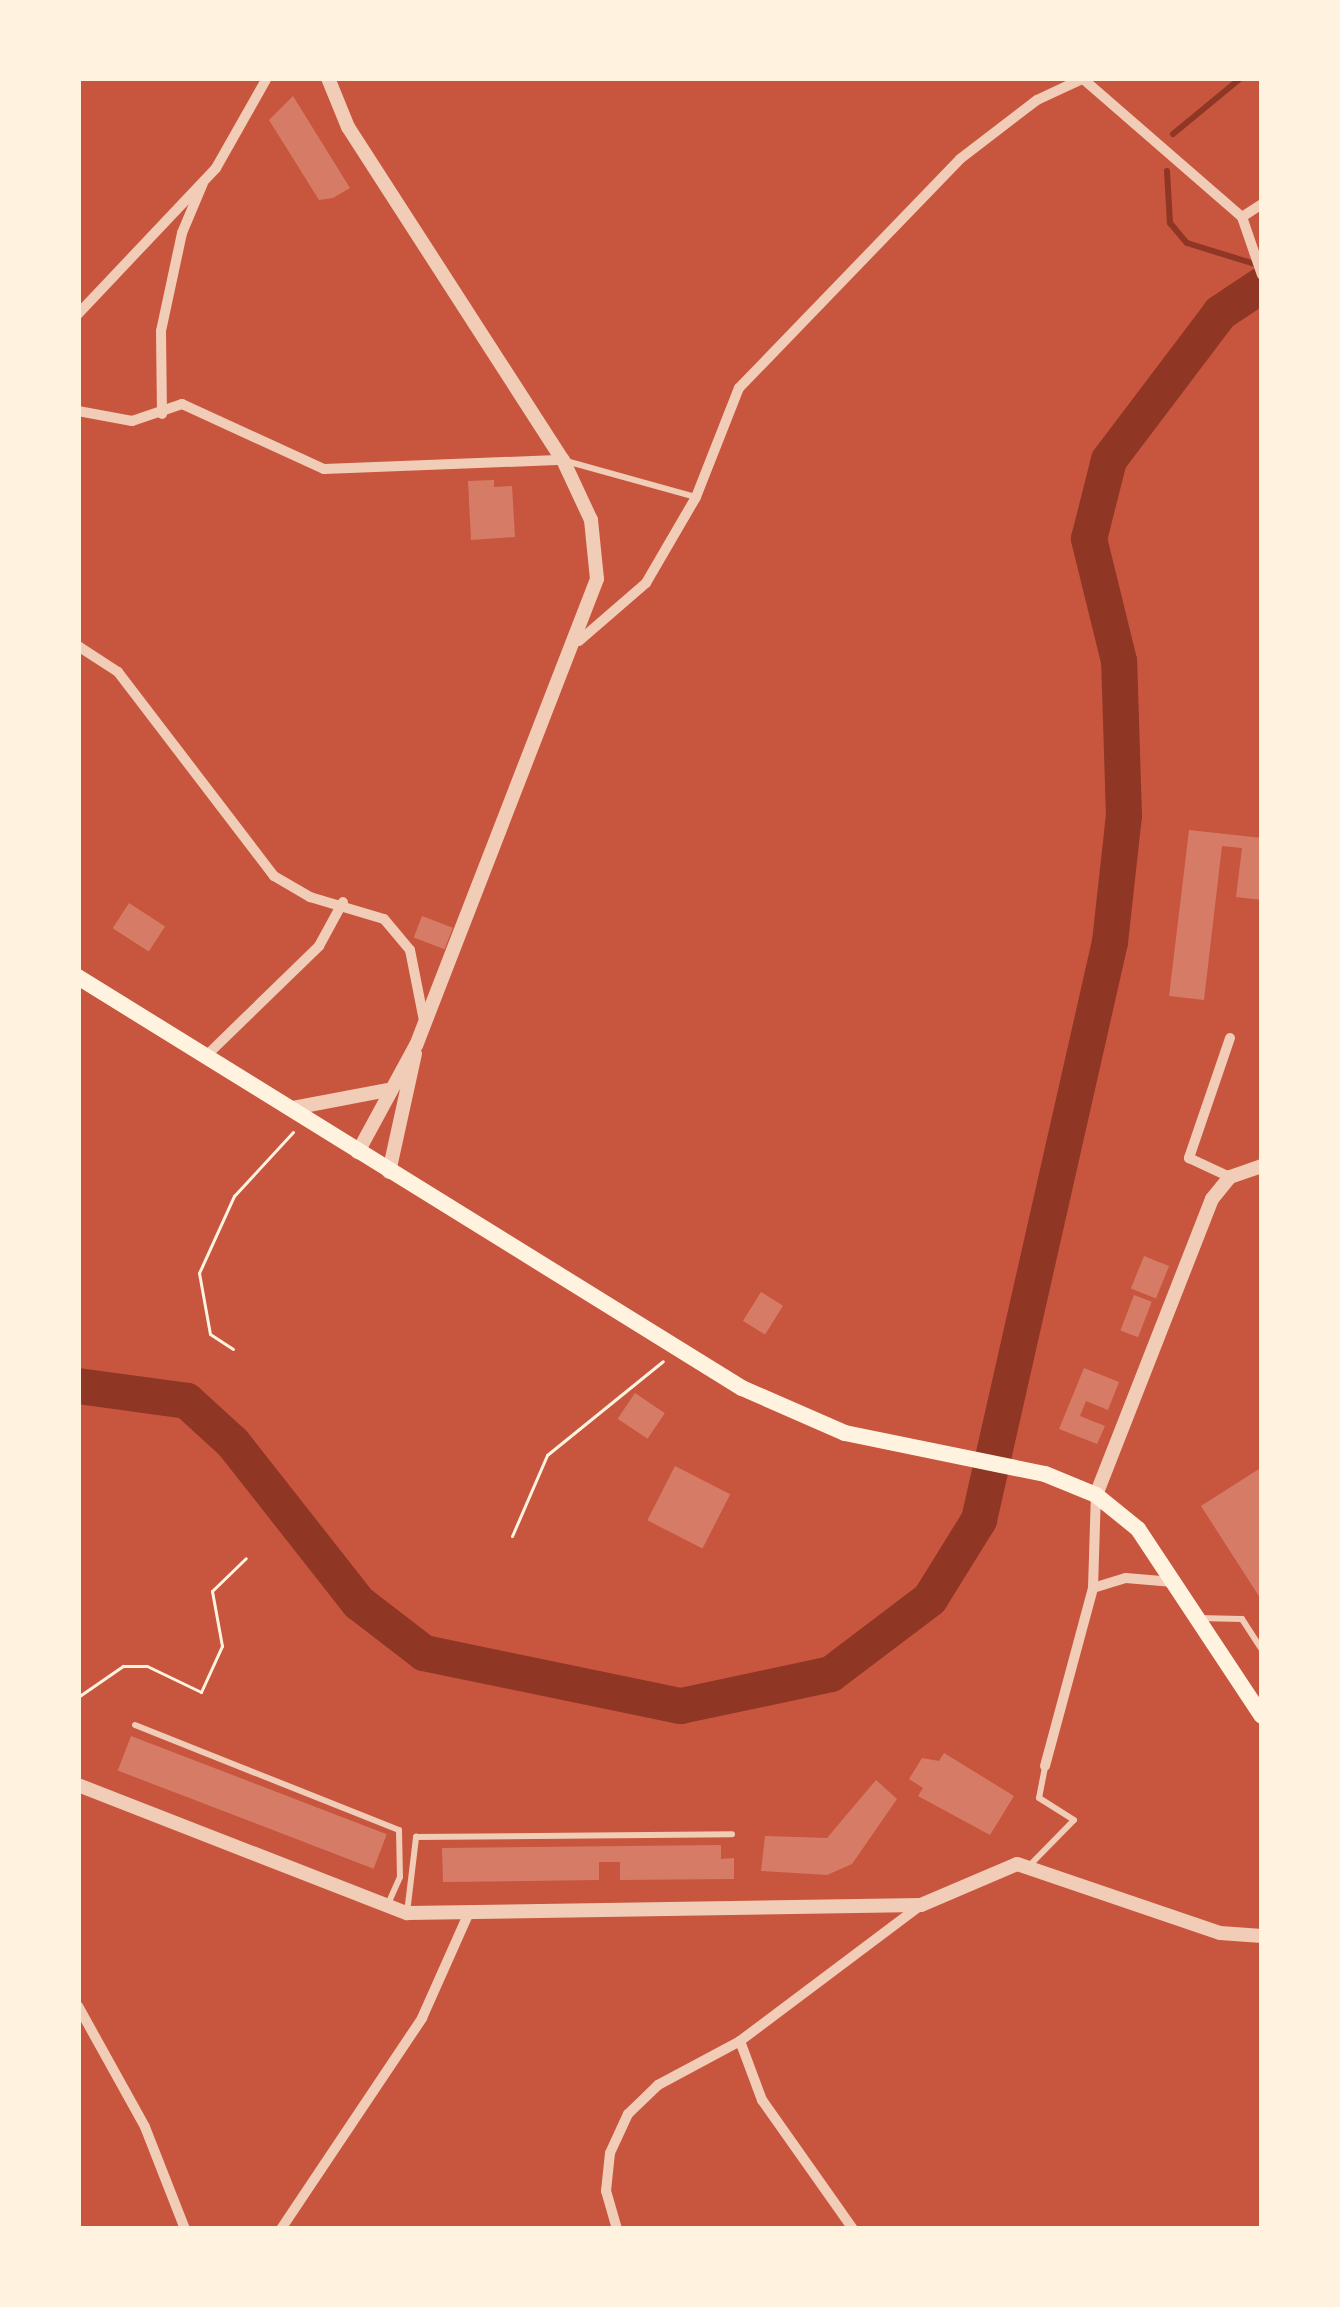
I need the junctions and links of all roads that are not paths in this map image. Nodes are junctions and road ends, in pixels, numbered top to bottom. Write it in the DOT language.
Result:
graph roads {
  1 [pos="267,78"];
  2 [pos="328,78"];
  3 [pos="1082,79"];
  4 [pos="205,178"];
  5 [pos="1262,203"];
  6 [pos="1242,217"];
  7 [pos="1262,275"];
  8 [pos="78,314"];
  9 [pos="78,411"];
  10 [pos="162,414"];
  11 [pos="562,460"];
  12 [pos="696,497"];
  13 [pos="580,640"];
  14 [pos="78,646"];
  15 [pos="343,902"];
  16 [pos="78,977"];
  17 [pos="425,1024"];
  18 [pos="1230,1038"];
  19 [pos="416,1045"];
  20 [pos="206,1056"];
  21 [pos="388,1090"];
  22 [pos="300,1113"];
  23 [pos="358,1152"];
  24 [pos="1262,1166"];
  25 [pos="389,1172"];
  26 [pos="1230,1177"];
  27 [pos="1096,1495"];
  28 [pos="1176,1582"];
  29 [pos="1093,1588"];
  30 [pos="1199,1618"];
  31 [pos="1262,1649"];
  32 [pos="1262,1715"];
  33 [pos="135,1725"];
  34 [pos="1045,1766"];
  35 [pos="78,1785"];
  36 [pos="732,1834"];
  37 [pos="1029,1866"];
  38 [pos="388,1905"];
  39 [pos="921,1905"];
  40 [pos="470,1910"];
  41 [pos="407,1913"];
  42 [pos="1262,1936"];
  43 [pos="78,2006"];
  44 [pos="740,2041"];
  45 [pos="185,2229"];
  46 [pos="281,2229"];
  47 [pos="617,2229"];
  48 [pos="853,2229"];
  1 -- 4 [label="street"];
  2 -- 11 [label="street"];
  3 -- 6 [label="street"];
  3 -- 12 [label="street"];
  4 -- 8 [label="street"];
  4 -- 10 [label="street"];
  5 -- 6 [label="street"];
  6 -- 7 [label="street"];
  9 -- 10 [label="street"];
  10 -- 11 [label="street"];
  11 -- 12 [label="lane"];
  11 -- 13 [label="street"];
  12 -- 13 [label="street"];
  13 -- 17 [label="street"];
  14 -- 15 [label="street"];
  15 -- 17 [label="street"];
  15 -- 20 [label="street"];
  16 -- 20 [label="main road"];
  17 -- 19 [label="street"];
  18 -- 26 [label="street"];
  19 -- 21 [label="street"];
  19 -- 25 [label="street"];
  20 -- 22 [label="main road"];
  21 -- 22 [label="street"];
  21 -- 23 [label="street"];
  22 -- 23 [label="main road"];
  23 -- 25 [label="main road"];
  24 -- 26 [label="street"];
  25 -- 27 [label="main road"];
  26 -- 27 [label="street"];
  27 -- 28 [label="main road"];
  27 -- 29 [label="street"];
  28 -- 29 [label="street"];
  28 -- 30 [label="main road"];
  29 -- 34 [label="street"];
  30 -- 31 [label="lane"];
  30 -- 32 [label="main road"];
  33 -- 38 [label="lane"];
  34 -- 37 [label="lane"];
  35 -- 38 [label="street"];
  36 -- 41 [label="lane"];
  37 -- 39 [label="street"];
  37 -- 42 [label="street"];
  38 -- 41 [label="street"];
  39 -- 40 [label="street"];
  39 -- 44 [label="street"];
  40 -- 41 [label="street"];
  40 -- 46 [label="street"];
  43 -- 45 [label="street"];
  44 -- 47 [label="street"];
  44 -- 48 [label="street"];
}
